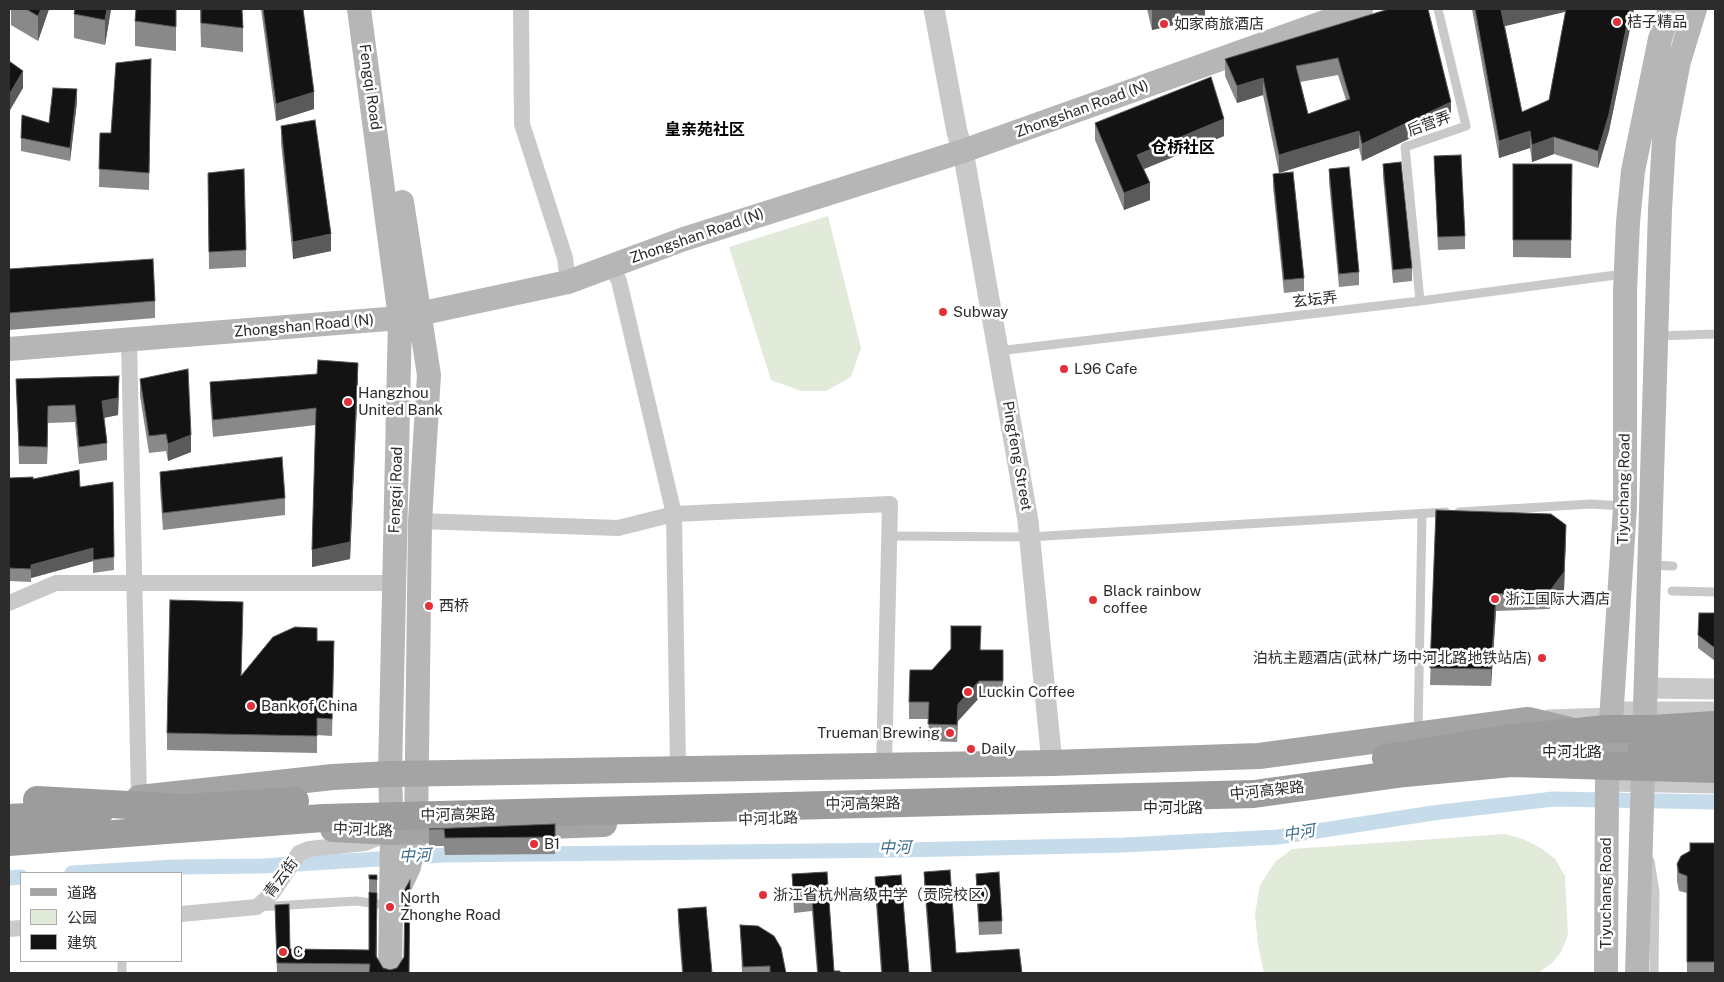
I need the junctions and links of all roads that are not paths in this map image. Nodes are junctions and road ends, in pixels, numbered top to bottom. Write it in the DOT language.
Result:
graph roads {
  1 [pos="359,9"];
  2 [pos="372,9"];
  3 [pos="521,9"];
  4 [pos="934,9"];
  5 [pos="1361,9"];
  6 [pos="1438,9"];
  7 [pos="1670,9"];
  8 [pos="1695,9"];
  9 [pos="963,151"];
  10 [pos="611,266"];
  11 [pos="568,282"];
  12 [pos="1625,291"];
  13 [pos="1420,301"];
  14 [pos="410,316"];
  15 [pos="1715,334"];
  16 [pos="1657,336"];
  17 [pos="129,341"];
  18 [pos="9,349"];
  19 [pos="998,351"];
  20 [pos="1626,507"];
  21 [pos="674,514"];
  22 [pos="1422,514"];
  23 [pos="420,521"];
  24 [pos="889,536"];
  25 [pos="1029,537"];
  26 [pos="134,583"];
  27 [pos="393,583"];
  28 [pos="1672,591"];
  29 [pos="1715,592"];
  30 [pos="9,604"];
  31 [pos="1646,688"];
  32 [pos="1715,689"];
  33 [pos="1610,712"];
  34 [pos="1715,712"];
  35 [pos="1528,720"];
  36 [pos="1715,725"];
  37 [pos="1715,730"];
  38 [pos="1418,734"];
  39 [pos="1649,736"];
  40 [pos="1715,741"];
  41 [pos="1608,745"];
  42 [pos="1715,751"];
  43 [pos="1052,763"];
  44 [pos="884,766"];
  45 [pos="678,769"];
  46 [pos="390,774"];
  47 [pos="418,774"];
  48 [pos="1545,774"];
  49 [pos="1564,775"];
  50 [pos="1476,776"];
  51 [pos="1426,778"];
  52 [pos="1711,779"];
  53 [pos="1602,780"];
  54 [pos="1643,782"];
  55 [pos="139,798"];
  56 [pos="9,801"];
  57 [pos="182,808"];
  58 [pos="9,809"];
  59 [pos="9,818"];
  60 [pos="1641,831"];
  61 [pos="9,842"];
  62 [pos="402,849"];
  63 [pos="9,856"];
  64 [pos="391,905"];
  65 [pos="257,907"];
  66 [pos="182,914"];
  67 [pos="390,973"];
  68 [pos="1606,973"];
  69 [pos="1637,973"];
  70 [pos="1654,973"];
  1 -- 14 [label="main road, Fengqi Road"];
  2 -- 14 [label="main road"];
  3 -- 11 [label="street"];
  4 -- 9 [label="street, Pingfeng Street"];
  5 -- 9 [label="main road, Zhongshan Road (N)"];
  6 -- 13 [label="lane, 后营弄"];
  7 -- 12 [label="main road, Tiyuchang Road"];
  8 -- 16 [label="main road, Tiyuchang Road"];
  9 -- 10 [label="main road, Zhongshan Road (N)"];
  9 -- 19 [label="street, Pingfeng Street"];
  10 -- 11 [label="main road, Zhongshan Road (N)"];
  10 -- 21 [label="street"];
  11 -- 14 [label="main road, Zhongshan Road (N)"];
  12 -- 13 [label="lane, 玄坛弄"];
  12 -- 20 [label="main road, Tiyuchang Road"];
  13 -- 19 [label="lane, 玄坛弄"];
  14 -- 17 [label="main road, Zhongshan Road (N)"];
  14 -- 23 [label="main road"];
  14 -- 27 [label="main road, Fengqi Road"];
  15 -- 16 [label="lane"];
  16 -- 31 [label="main road, Tiyuchang Road"];
  17 -- 18 [label="main road, Zhongshan Road (N)"];
  17 -- 26 [label="street"];
  19 -- 25 [label="street, Pingfeng Street"];
  20 -- 22 [label="lane"];
  20 -- 33 [label="main road, Tiyuchang Road"];
  21 -- 23 [label="street"];
  21 -- 24 [label="street"];
  21 -- 45 [label="street"];
  22 -- 25 [label="lane"];
  22 -- 38 [label="lane"];
  23 -- 47 [label="main road"];
  24 -- 25 [label="lane"];
  24 -- 44 [label="street"];
  25 -- 43 [label="street, Pingfeng Street"];
  26 -- 27 [label="street"];
  26 -- 30 [label="street"];
  26 -- 55 [label="street"];
  27 -- 46 [label="main road, Fengqi Road"];
  28 -- 29 [label="lane"];
  31 -- 32 [label="street"];
  31 -- 39 [label="main road, Tiyuchang Road"];
  33 -- 35 [label="lane"];
  33 -- 39 [label="street"];
  33 -- 41 [label="main road, Tiyuchang Road"];
  34 -- 39 [label="street"];
  35 -- 38 [label="main road, 中河北路"];
  35 -- 41 [label="main road, 中河北路"];
  36 -- 39 [label="highway"];
  37 -- 39 [label="highway"];
  38 -- 43 [label="main road, 中河北路"];
  39 -- 40 [label="highway"];
  39 -- 41 [label="main road, 中河北路"];
  39 -- 42 [label="highway"];
  39 -- 52 [label="street"];
  39 -- 54 [label="main road, Tiyuchang Road"];
  39 -- 57 [label="highway, 中河高架路, bridge"];
  41 -- 51 [label="main road, 中河北路"];
  41 -- 53 [label="main road, Tiyuchang Road"];
  43 -- 44 [label="main road, 中河北路"];
  44 -- 45 [label="main road, 中河北路"];
  45 -- 47 [label="main road, 中河北路"];
  46 -- 47 [label="main road, 中河北路"];
  46 -- 55 [label="main road, 中河北路"];
  46 -- 62 [label="main road, Fengqi Road"];
  47 -- 62 [label="main road"];
  48 -- 49 [label="lane"];
  50 -- 51 [label="lane"];
  51 -- 62 [label="main road, 中河北路"];
  52 -- 54 [label="street"];
  52 -- 61 [label="highway, 中河高架路, bridge"];
  53 -- 54 [label="street"];
  53 -- 68 [label="main road, Tiyuchang Road"];
  54 -- 60 [label="main road, Tiyuchang Road"];
  55 -- 58 [label="main road, 中河北路"];
  56 -- 57 [label="highway, bridge"];
  57 -- 59 [label="highway, 中河高架路, bridge"];
  60 -- 69 [label="main road, Tiyuchang Road"];
  60 -- 70 [label="lane"];
  62 -- 63 [label="main road, 中河北路"];
  62 -- 64 [label="main road, Fengqi Road"];
  62 -- 65 [label="street, 青云街"];
  64 -- 65 [label="lane, 青云街"];
  64 -- 67 [label="main road, Fengqi Road"];
  65 -- 66 [label="street, 青云街"];
}
